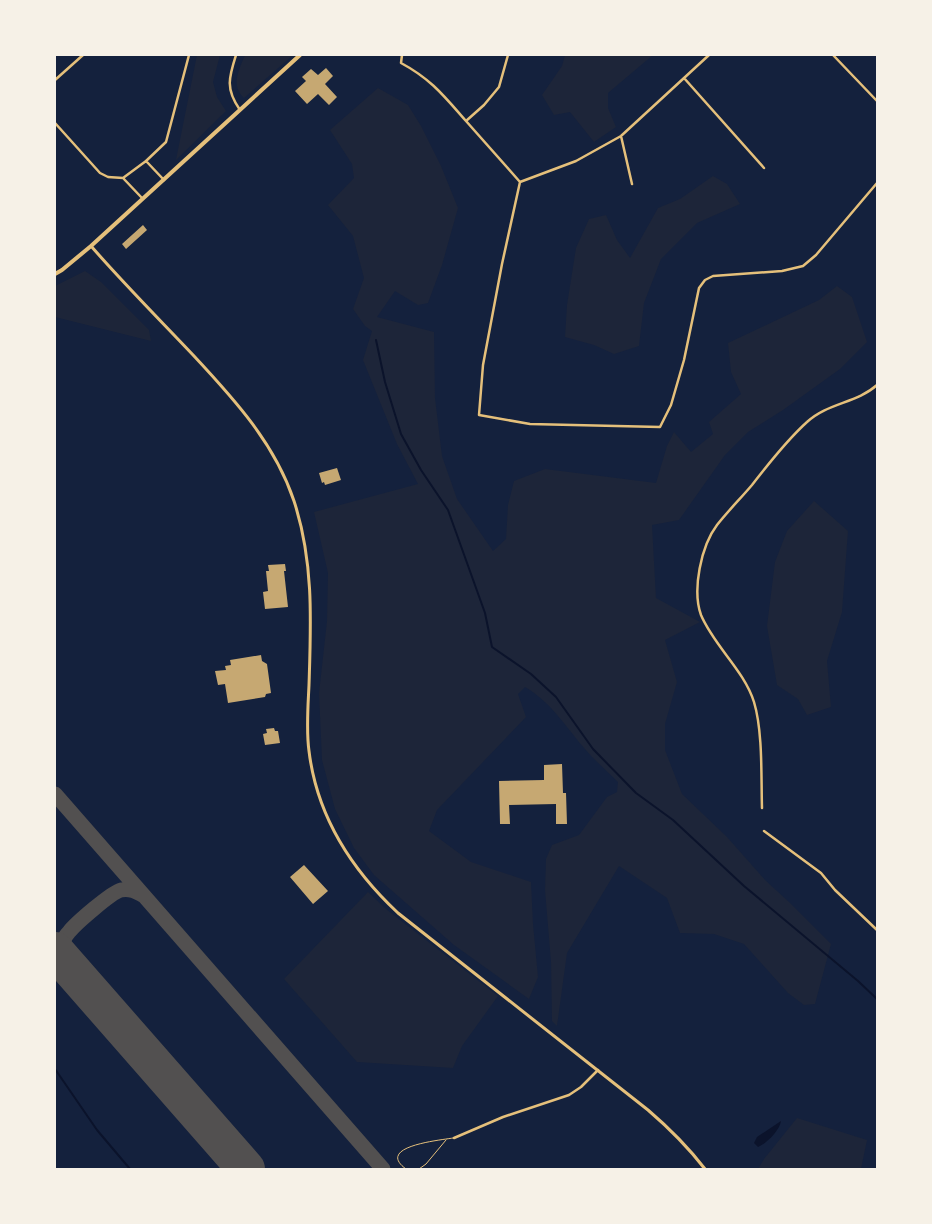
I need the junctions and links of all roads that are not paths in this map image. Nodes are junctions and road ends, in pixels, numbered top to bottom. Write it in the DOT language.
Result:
graph roads {
  1 [pos="84,55"];
  2 [pos="189,55"];
  3 [pos="236,55"];
  4 [pos="300,55"];
  5 [pos="402,55"];
  6 [pos="508,55"];
  7 [pos="710,55"];
  8 [pos="834,55"];
  9 [pos="684,78"];
  10 [pos="55,80"];
  11 [pos="877,101"];
  12 [pos="240,110"];
  13 [pos="466,122"];
  14 [pos="55,123"];
  15 [pos="622,136"];
  16 [pos="146,161"];
  17 [pos="764,168"];
  18 [pos="123,178"];
  19 [pos="164,180"];
  20 [pos="520,182"];
  21 [pos="877,183"];
  22 [pos="632,184"];
  23 [pos="142,198"];
  24 [pos="91,246"];
  25 [pos="55,274"];
  26 [pos="877,385"];
  27 [pos="762,808"];
  28 [pos="764,831"];
  29 [pos="877,930"];
  30 [pos="598,1070"];
  31 [pos="454,1138"];
  32 [pos="447,1139"];
  33 [pos="406,1169"];
  34 [pos="419,1169"];
  35 [pos="705,1169"];
  1 -- 10 [label="street"];
  2 -- 16 [label="street"];
  3 -- 12 [label="street"];
  4 -- 12 [label="main road"];
  5 -- 13 [label="street"];
  6 -- 13 [label="street"];
  7 -- 9 [label="street"];
  8 -- 11 [label="street"];
  9 -- 15 [label="street"];
  9 -- 17 [label="street"];
  12 -- 19 [label="main road"];
  13 -- 20 [label="street"];
  14 -- 18 [label="street"];
  15 -- 20 [label="street"];
  15 -- 22 [label="street"];
  16 -- 18 [label="street"];
  16 -- 19 [label="street"];
  18 -- 23 [label="street"];
  19 -- 23 [label="main road"];
  20 -- 21 [label="street"];
  23 -- 24 [label="main road"];
  24 -- 25 [label="main road"];
  24 -- 30 [label="street"];
  26 -- 27 [label="street"];
  28 -- 29 [label="street"];
  30 -- 31 [label="street"];
  30 -- 35 [label="street"];
  31 -- 32 [label="lane"];
  32 -- 33 [label="lane"];
  32 -- 34 [label="lane"];
}
